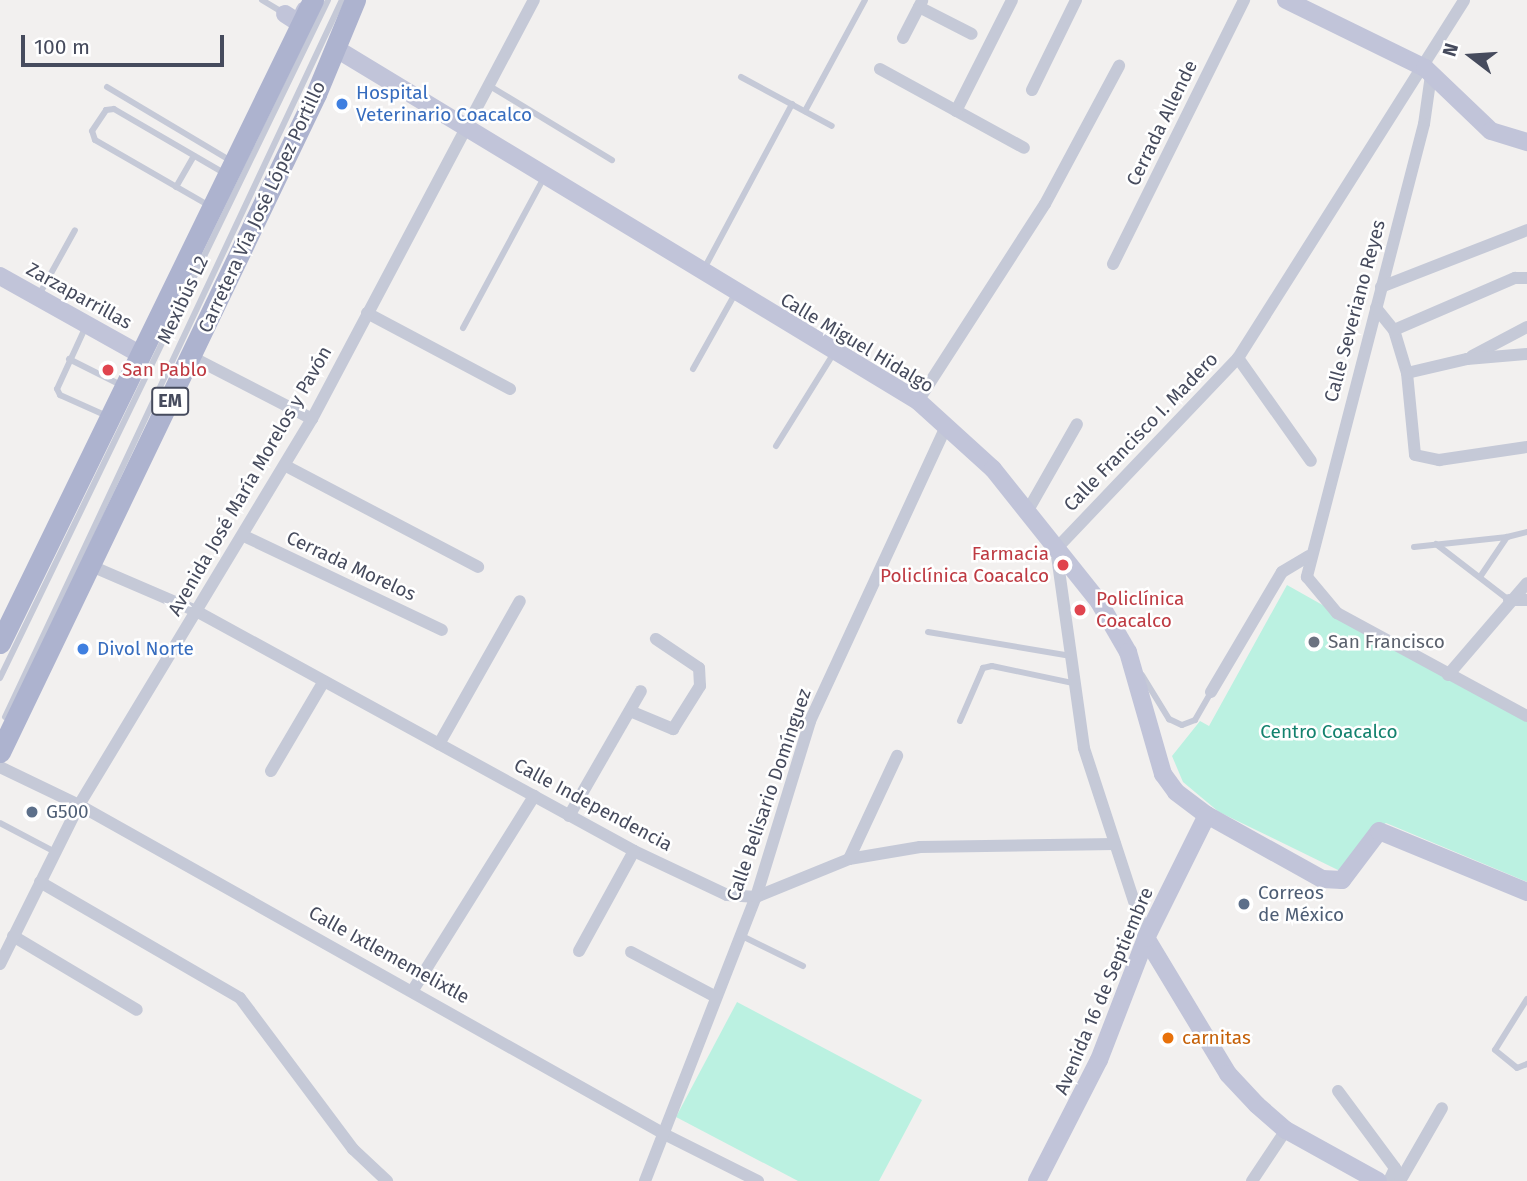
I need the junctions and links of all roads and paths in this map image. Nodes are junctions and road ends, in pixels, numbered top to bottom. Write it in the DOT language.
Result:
graph roads {
  1 [pos="262,0"];
  2 [pos="311,0"];
  3 [pos="328,0"];
  4 [pos="342,0"];
  5 [pos="357,0"];
  6 [pos="534,0"];
  7 [pos="865,0"];
  8 [pos="1012,0"];
  9 [pos="1076,0"];
  10 [pos="1244,0"];
  11 [pos="1286,0"];
  12 [pos="1464,0"];
  13 [pos="921,3"];
  14 [pos="292,18"];
  15 [pos="972,34"];
  16 [pos="903,38"];
  17 [pos="335,48"];
  18 [pos="1119,66"];
  19 [pos="880,69"];
  20 [pos="1428,71"];
  21 [pos="741,77"];
  22 [pos="487,84"];
  23 [pos="107,87"];
  24 [pos="1032,90"];
  25 [pos="792,104"];
  26 [pos="805,111"];
  27 [pos="956,111"];
  28 [pos="465,123"];
  29 [pos="832,126"];
  30 [pos="1527,142"];
  31 [pos="1024,148"];
  32 [pos="194,156"];
  33 [pos="612,160"];
  34 [pos="228,167"];
  35 [pos="546,174"];
  36 [pos="176,187"];
  37 [pos="211,206"];
  38 [pos="75,230"];
  39 [pos="1527,230"];
  40 [pos="1113,264"];
  41 [pos="704,273"];
  42 [pos="0,277"];
  43 [pos="1527,278"];
  44 [pos="1381,287"];
  45 [pos="736,293"];
  46 [pos="38,297"];
  47 [pos="1376,307"];
  48 [pos="367,313"];
  49 [pos="87,325"];
  50 [pos="1527,327"];
  51 [pos="463,328"];
  52 [pos="1394,330"];
  53 [pos="834,352"];
  54 [pos="138,353"];
  55 [pos="1527,354"];
  56 [pos="192,357"];
  57 [pos="1238,358"];
  58 [pos="69,359"];
  59 [pos="1467,359"];
  60 [pos="693,369"];
  61 [pos="1407,373"];
  62 [pos="124,386"];
  63 [pos="510,389"];
  64 [pos="918,401"];
  65 [pos="108,417"];
  66 [pos="312,419"];
  67 [pos="1077,424"];
  68 [pos="946,427"];
  69 [pos="776,446"];
  70 [pos="1527,447"];
  71 [pos="1311,461"];
  72 [pos="286,466"];
  73 [pos="1027,512"];
  74 [pos="1527,532"];
  75 [pos="244,536"];
  76 [pos="1507,537"];
  77 [pos="1436,544"];
  78 [pos="1414,547"];
  79 [pos="1056,549"];
  80 [pos="1309,556"];
  81 [pos="89,565"];
  82 [pos="478,567"];
  83 [pos="1480,577"];
  84 [pos="1527,583"];
  85 [pos="1509,600"];
  86 [pos="1527,600"];
  87 [pos="520,601"];
  88 [pos="198,612"];
  89 [pos="442,630"];
  90 [pos="929,632"];
  91 [pos="656,639"];
  92 [pos="0,643"];
  93 [pos="1128,653"];
  94 [pos="1071,656"];
  95 [pos="1448,675"];
  96 [pos="0,678"];
  97 [pos="324,681"];
  98 [pos="1073,683"];
  99 [pos="642,691"];
  100 [pos="1211,692"];
  101 [pos="630,711"];
  102 [pos="1527,716"];
  103 [pos="960,721"];
  104 [pos="0,728"];
  105 [pos="439,744"];
  106 [pos="0,752"];
  107 [pos="897,757"];
  108 [pos="0,767"];
  109 [pos="271,771"];
  110 [pos="534,796"];
  111 [pos="79,805"];
  112 [pos="1206,815"];
  113 [pos="569,816"];
  114 [pos="0,823"];
  115 [pos="1115,845"];
  116 [pos="635,851"];
  117 [pos="55,852"];
  118 [pos="849,859"];
  119 [pos="40,882"];
  120 [pos="1527,892"];
  121 [pos="756,897"];
  122 [pos="13,936"];
  123 [pos="741,936"];
  124 [pos="1146,939"];
  125 [pos="579,951"];
  126 [pos="631,952"];
  127 [pos="0,964"];
  128 [pos="803,965"];
  129 [pos="412,990"];
  130 [pos="716,997"];
  131 [pos="1527,999"];
  132 [pos="137,1010"];
  133 [pos="1527,1064"];
  134 [pos="1338,1091"];
  135 [pos="1442,1108"];
  136 [pos="1286,1130"];
  137 [pos="666,1135"];
  138 [pos="387,1181"];
  139 [pos="645,1181"];
  140 [pos="758,1181"];
  141 [pos="1037,1181"];
  142 [pos="1252,1181"];
  143 [pos="1378,1181"];
  144 [pos="1389,1181"];
  145 [pos="1400,1181"];
  1 -- 14 [label="lane"];
  2 -- 14 [label="main road, EM"];
  3 -- 96 [label="lane, Mexibús L2"];
  4 -- 104 [label="lane, Mexibús L2"];
  5 -- 17 [label="main road, Carretera Vía José López Portillo / EM"];
  6 -- 22 [label="street"];
  7 -- 26 [label="lane"];
  8 -- 27 [label="street"];
  9 -- 24 [label="street"];
  10 -- 40 [label="street, Cerrada Allende"];
  11 -- 20 [label="street"];
  12 -- 20 [label="street, Calle Francisco I. Madero"];
  13 -- 15 [label="street"];
  13 -- 16 [label="street"];
  14 -- 34 [label="main road, EM"];
  17 -- 28 [label="street, Calle Miguel Hidalgo"];
  17 -- 56 [label="main road, Carretera Vía José López Portillo / EM"];
  18 -- 64 [label="street"];
  19 -- 27 [label="street"];
  20 -- 30 [label="street"];
  20 -- 44 [label="street, Calle Severiano Reyes"];
  20 -- 57 [label="street, Calle Francisco I. Madero"];
  21 -- 25 [label="lane"];
  22 -- 28 [label="street"];
  22 -- 33 [label="lane"];
  23 -- 34 [label="lane"];
  25 -- 26 [label="lane"];
  25 -- 41 [label="lane"];
  26 -- 29 [label="lane"];
  27 -- 31 [label="street"];
  28 -- 35 [label="street, Calle Miguel Hidalgo"];
  28 -- 48 [label="street, Avenida José María Morelos y Pavón"];
  32 -- 34 [label="lane"];
  32 -- 36 [label="lane"];
  32 -- 36 [label="lane"];
  34 -- 37 [label="main road, EM"];
  35 -- 41 [label="street, Calle Miguel Hidalgo"];
  35 -- 51 [label="lane"];
  36 -- 37 [label="lane"];
  37 -- 54 [label="main road, EM"];
  38 -- 46 [label="lane"];
  39 -- 44 [label="street"];
  41 -- 45 [label="street, Calle Miguel Hidalgo"];
  42 -- 46 [label="street, Zarzaparrillas"];
  43 -- 52 [label="street"];
  44 -- 47 [label="street, Calle Severiano Reyes"];
  45 -- 53 [label="street, Calle Miguel Hidalgo"];
  45 -- 60 [label="lane"];
  46 -- 49 [label="street, Zarzaparrillas"];
  47 -- 52 [label="street"];
  47 -- 80 [label="street, Calle Severiano Reyes"];
  48 -- 63 [label="street"];
  48 -- 66 [label="street, Avenida José María Morelos y Pavón"];
  49 -- 54 [label="street, Zarzaparrillas"];
  49 -- 58 [label="lane"];
  50 -- 59 [label="street"];
  52 -- 61 [label="street"];
  53 -- 64 [label="street, Calle Miguel Hidalgo"];
  53 -- 69 [label="lane"];
  54 -- 62 [label="main road, EM"];
  55 -- 59 [label="street"];
  56 -- 66 [label="street"];
  56 -- 81 [label="main road, Carretera Vía José López Portillo / EM"];
  57 -- 71 [label="street"];
  57 -- 79 [label="street, Calle Francisco I. Madero"];
  58 -- 62 [label="lane"];
  58 -- 65 [label="lane"];
  59 -- 61 [label="street"];
  61 -- 70 [label="street"];
  62 -- 65 [label="main road, EM"];
  64 -- 68 [label="street, Calle Miguel Hidalgo"];
  65 -- 92 [label="main road, EM"];
  66 -- 72 [label="street, Avenida José María Morelos y Pavón"];
  67 -- 73 [label="street"];
  68 -- 73 [label="street, Calle Miguel Hidalgo"];
  68 -- 121 [label="street, Calle Belisario Domínguez"];
  72 -- 75 [label="street, Avenida José María Morelos y Pavón"];
  72 -- 82 [label="street"];
  73 -- 79 [label="street, Calle Miguel Hidalgo"];
  74 -- 76 [label="lane"];
  75 -- 88 [label="street, Avenida José María Morelos y Pavón"];
  75 -- 89 [label="street, Cerrada Morelos"];
  76 -- 77 [label="lane"];
  76 -- 83 [label="lane"];
  77 -- 78 [label="lane"];
  77 -- 83 [label="lane"];
  79 -- 93 [label="street, Calle Miguel Hidalgo"];
  79 -- 94 [label="street"];
  80 -- 95 [label="street, Calle Severiano Reyes"];
  80 -- 100 [label="street"];
  81 -- 88 [label="street, Calle Independencia"];
  81 -- 106 [label="main road, Carretera Vía José López Portillo / EM"];
  83 -- 85 [label="lane"];
  84 -- 85 [label="street"];
  85 -- 86 [label="street"];
  85 -- 95 [label="street"];
  87 -- 105 [label="street"];
  88 -- 97 [label="street, Calle Independencia"];
  88 -- 111 [label="street, Avenida José María Morelos y Pavón"];
  90 -- 94 [label="lane"];
  91 -- 101 [label="street"];
  93 -- 100 [label="lane"];
  93 -- 112 [label="street, Calle Miguel Hidalgo"];
  94 -- 98 [label="street"];
  95 -- 102 [label="street, Calle Severiano Reyes"];
  97 -- 105 [label="street, Calle Independencia"];
  97 -- 109 [label="street"];
  98 -- 103 [label="lane"];
  98 -- 115 [label="street"];
  99 -- 101 [label="street"];
  101 -- 113 [label="street"];
  105 -- 110 [label="street, Calle Independencia"];
  107 -- 118 [label="street"];
  108 -- 111 [label="street, Calle Ixtlememelixtle"];
  110 -- 113 [label="street, Calle Independencia"];
  110 -- 129 [label="street"];
  111 -- 117 [label="street, Avenida José María Morelos y Pavón"];
  111 -- 129 [label="street, Calle Ixtlememelixtle"];
  112 -- 120 [label="street, Calle Miguel Hidalgo"];
  112 -- 124 [label="street, Avenida 16 de Septiembre"];
  113 -- 116 [label="street, Calle Independencia"];
  114 -- 117 [label="lane"];
  115 -- 118 [label="street, Calle Independencia"];
  115 -- 124 [label="street"];
  116 -- 121 [label="street, Calle Independencia"];
  116 -- 125 [label="street"];
  117 -- 119 [label="street, Avenida José María Morelos y Pavón"];
  118 -- 121 [label="street, Calle Independencia"];
  119 -- 122 [label="street, Avenida José María Morelos y Pavón"];
  119 -- 138 [label="street"];
  121 -- 123 [label="street, Calle Belisario Domínguez"];
  122 -- 127 [label="street, Avenida José María Morelos y Pavón"];
  122 -- 132 [label="street"];
  123 -- 128 [label="lane"];
  123 -- 130 [label="street, Calle Belisario Domínguez"];
  124 -- 136 [label="street"];
  124 -- 141 [label="street, Avenida 16 de Septiembre"];
  126 -- 130 [label="street"];
  129 -- 137 [label="street, Calle Ixtlememelixtle"];
  130 -- 137 [label="street, Calle Belisario Domínguez"];
  131 -- 133 [label="lane"];
  134 -- 144 [label="street"];
  135 -- 145 [label="street"];
  136 -- 142 [label="street"];
  136 -- 143 [label="street"];
  137 -- 139 [label="street, Calle Belisario Domínguez"];
  137 -- 140 [label="street, Calle Ixtlememelixtle"];
}
